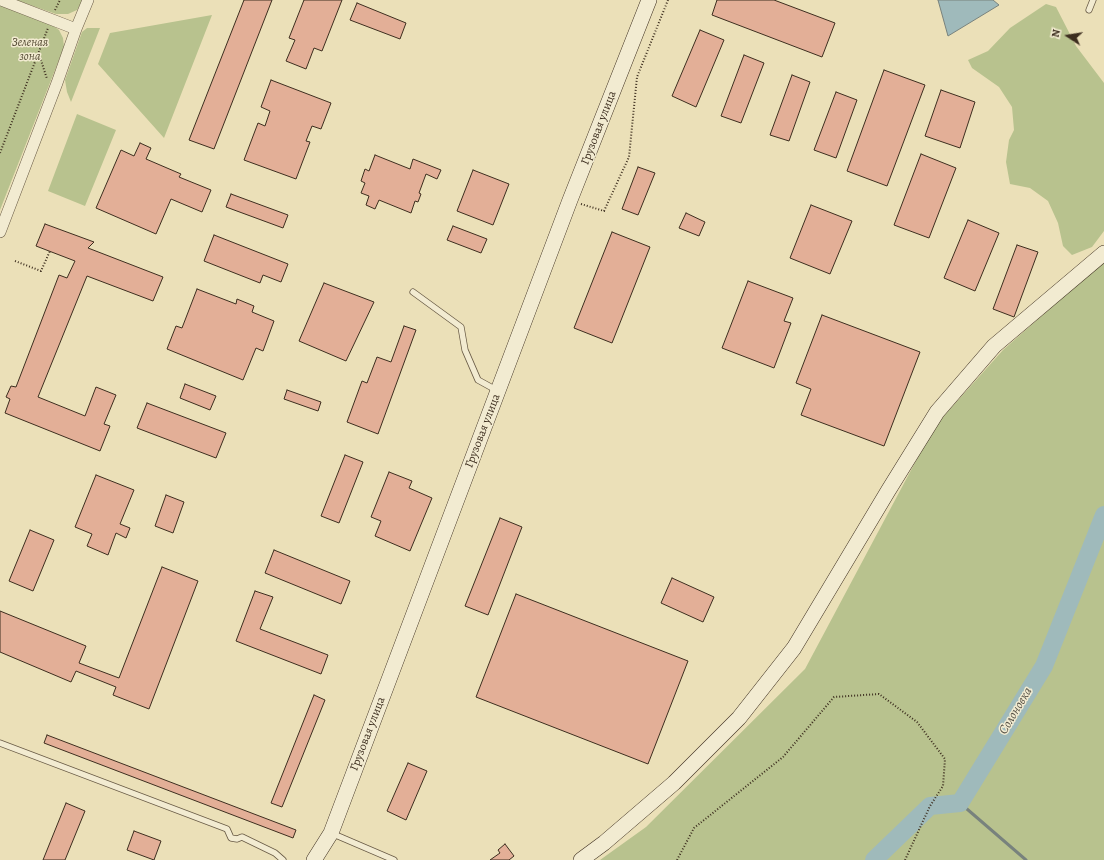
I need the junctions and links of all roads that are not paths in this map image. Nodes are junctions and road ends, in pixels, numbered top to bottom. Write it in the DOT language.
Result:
graph roads {
  1 [pos="1,0"];
  2 [pos="88,0"];
  3 [pos="649,0"];
  4 [pos="1093,0"];
  5 [pos="1089,10"];
  6 [pos="76,29"];
  7 [pos="0,232"];
  8 [pos="1104,253"];
  9 [pos="413,292"];
  10 [pos="498,391"];
  11 [pos="0,743"];
  12 [pos="331,833"];
  13 [pos="283,860"];
  14 [pos="314,860"];
  15 [pos="394,860"];
  16 [pos="581,860"];
  1 -- 6 [label="street"];
  2 -- 6 [label="street"];
  3 -- 10 [label="street, Грузовая улица"];
  4 -- 5 [label="lane"];
  6 -- 7 [label="street"];
  8 -- 16 [label="street"];
  9 -- 10 [label="lane"];
  10 -- 12 [label="street, Грузовая улица"];
  11 -- 13 [label="lane"];
  12 -- 14 [label="street, Грузовая улица"];
  12 -- 15 [label="lane"];
}
